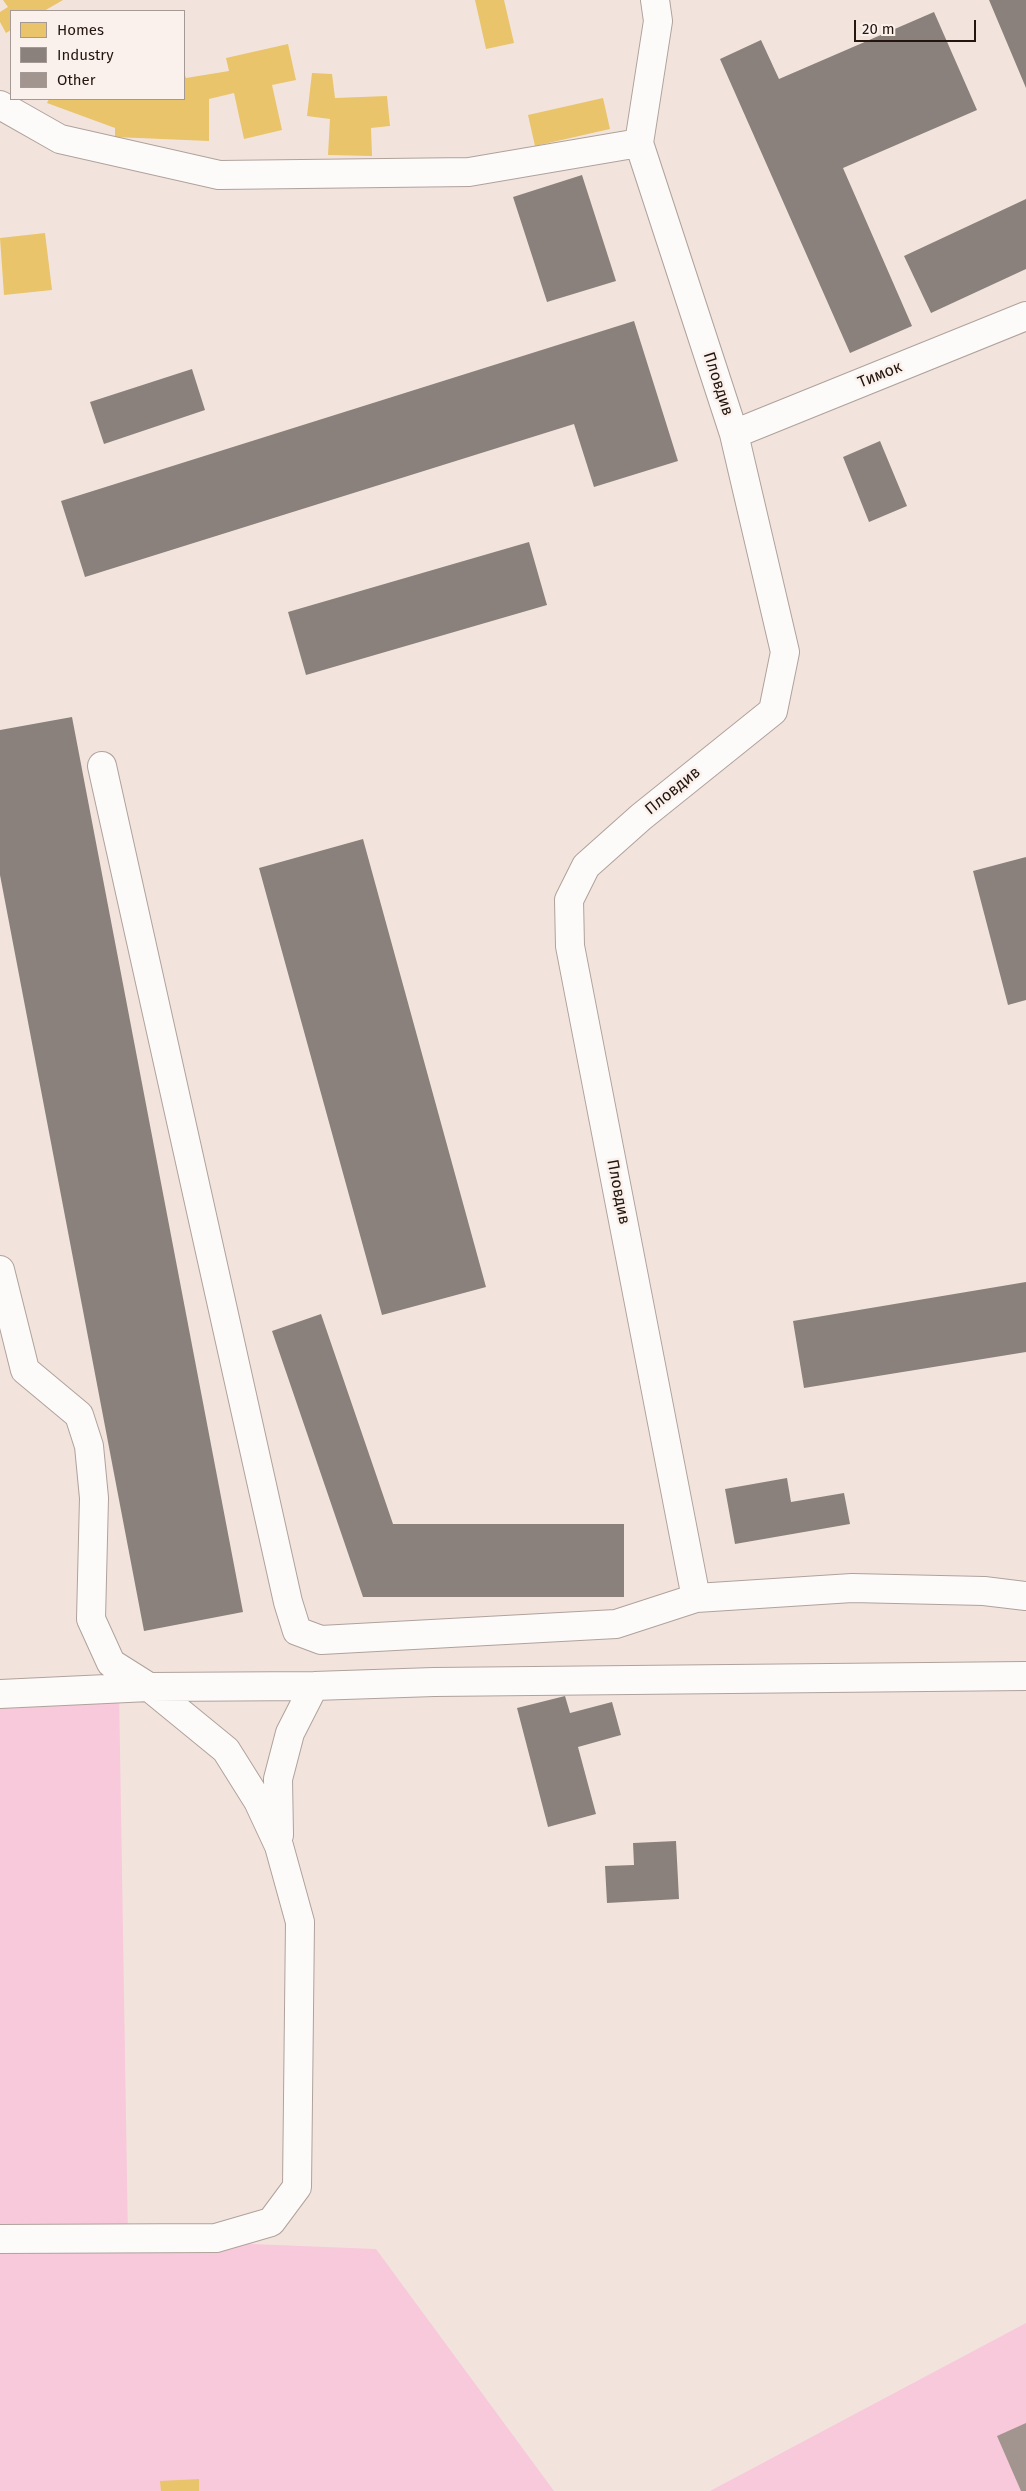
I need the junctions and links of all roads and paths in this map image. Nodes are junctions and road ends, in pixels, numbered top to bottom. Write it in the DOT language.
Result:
graph roads {
  1 [pos="655,0"];
  2 [pos="0,105"];
  3 [pos="638,143"];
  4 [pos="1026,316"];
  5 [pos="734,434"];
  6 [pos="102,766"];
  7 [pos="0,1270"];
  8 [pos="1026,1596"];
  9 [pos="696,1598"];
  10 [pos="1026,1676"];
  11 [pos="314,1686"];
  12 [pos="149,1687"];
  13 [pos="0,1694"];
  14 [pos="279,1846"];
  15 [pos="0,2239"];
  1 -- 3 [label="street, Пловдив"];
  2 -- 3 [label="street"];
  3 -- 5 [label="street, Пловдив"];
  4 -- 5 [label="street, Тимок"];
  5 -- 9 [label="street, Пловдив"];
  6 -- 9 [label="street"];
  7 -- 12 [label="street"];
  8 -- 9 [label="street"];
  10 -- 11 [label="street"];
  11 -- 12 [label="street"];
  11 -- 14 [label="street"];
  12 -- 13 [label="street"];
  12 -- 14 [label="street"];
  14 -- 15 [label="street"];
}
